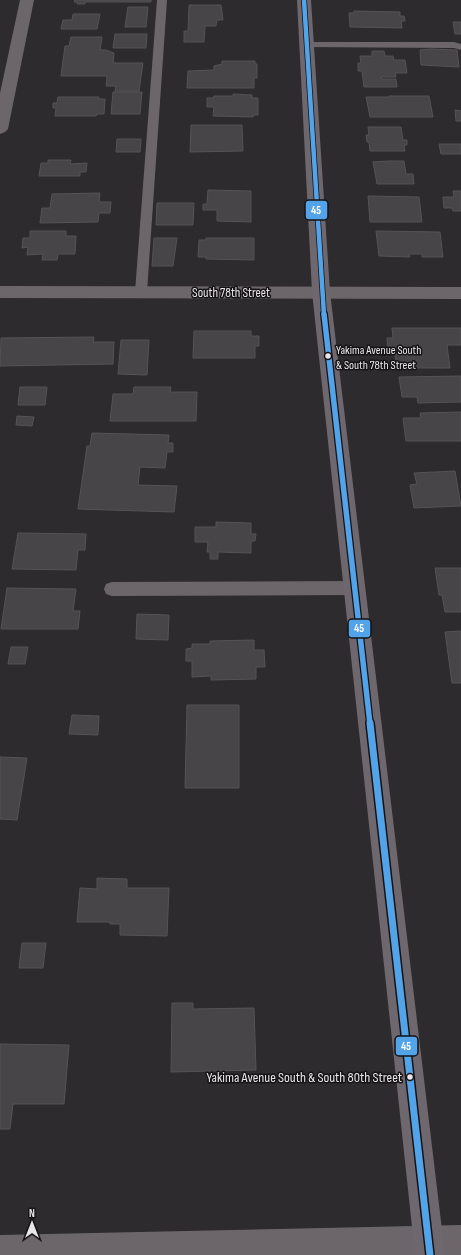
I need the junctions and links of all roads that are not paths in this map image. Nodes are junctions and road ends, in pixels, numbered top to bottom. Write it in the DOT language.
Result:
graph roads {
  1 [pos="27,0"];
  2 [pos="162,0"];
  3 [pos="304,0"];
  4 [pos="307,45"];
  5 [pos="461,47"];
  6 [pos="0,129"];
  7 [pos="0,292"];
  8 [pos="141,292"];
  9 [pos="321,292"];
  10 [pos="461,292"];
  11 [pos="355,588"];
  12 [pos="112,589"];
  13 [pos="461,1240"];
  14 [pos="429,1248"];
  15 [pos="0,1250"];
  16 [pos="50,1252"];
  1 -- 6 [label="street"];
  2 -- 8 [label="lane"];
  3 -- 4 [label="main road"];
  4 -- 5 [label="lane"];
  4 -- 9 [label="main road"];
  7 -- 8 [label="street, South 78th Street"];
  8 -- 9 [label="street, South 78th Street"];
  9 -- 10 [label="street, South 78th Street"];
  9 -- 11 [label="main road"];
  11 -- 12 [label="lane"];
  11 -- 14 [label="main road"];
  13 -- 14 [label="street"];
  14 -- 16 [label="street"];
  15 -- 16 [label="street"];
}
